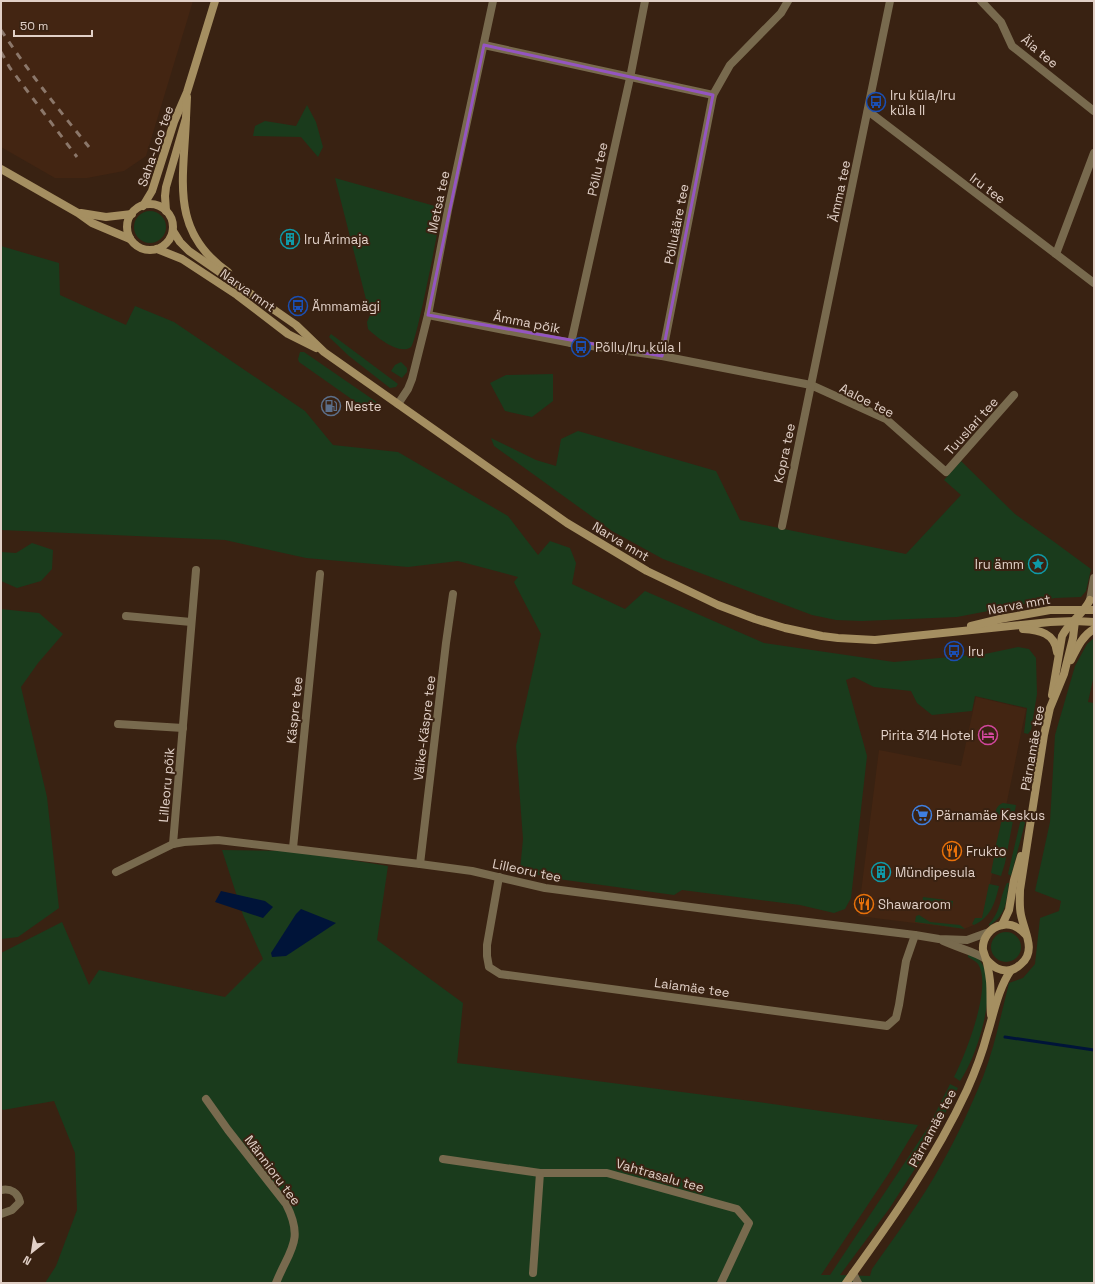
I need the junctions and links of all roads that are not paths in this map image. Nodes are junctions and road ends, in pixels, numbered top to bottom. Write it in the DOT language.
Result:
graph roads {
  1 [pos="215,1"];
  2 [pos="493,1"];
  3 [pos="646,1"];
  4 [pos="788,1"];
  5 [pos="890,1"];
  6 [pos="981,1"];
  7 [pos="484,45"];
  8 [pos="630,78"];
  9 [pos="187,92"];
  10 [pos="713,95"];
  11 [pos="868,111"];
  12 [pos="1094,111"];
  13 [pos="186,118"];
  14 [pos="1094,153"];
  15 [pos="1,169"];
  16 [pos="143,206"];
  17 [pos="166,211"];
  18 [pos="78,213"];
  19 [pos="132,214"];
  20 [pos="173,231"];
  21 [pos="130,239"];
  22 [pos="158,249"];
  23 [pos="1056,254"];
  24 [pos="1094,283"];
  25 [pos="260,300"];
  26 [pos="428,315"];
  27 [pos="571,343"];
  28 [pos="324,352"];
  29 [pos="662,356"];
  30 [pos="810,385"];
  31 [pos="1014,395"];
  32 [pos="398,404"];
  33 [pos="946,472"];
  34 [pos="782,526"];
  35 [pos="196,570"];
  36 [pos="320,574"];
  37 [pos="1094,578"];
  38 [pos="453,594"];
  39 [pos="1090,600"];
  40 [pos="1050,610"];
  41 [pos="1085,610"];
  42 [pos="1094,610"];
  43 [pos="126,616"];
  44 [pos="1074,621"];
  45 [pos="191,622"];
  46 [pos="1094,622"];
  47 [pos="1000,628"];
  48 [pos="1094,629"];
  49 [pos="950,632"];
  50 [pos="1058,657"];
  51 [pos="1064,674"];
  52 [pos="1050,708"];
  53 [pos="118,724"];
  54 [pos="183,728"];
  55 [pos="1028,834"];
  56 [pos="173,844"];
  57 [pos="293,848"];
  58 [pos="420,864"];
  59 [pos="116,872"];
  60 [pos="499,878"];
  61 [pos="1002,924"];
  62 [pos="989,932"];
  63 [pos="915,934"];
  64 [pos="1026,936"];
  65 [pos="939,939"];
  66 [pos="986,959"];
  67 [pos="1012,970"];
  68 [pos="991,1022"];
  69 [pos="206,1099"];
  70 [pos="443,1159"];
  71 [pos="540,1173"];
  72 [pos="1,1190"];
  73 [pos="1,1214"];
  74 [pos="533,1273"];
  75 [pos="853,1273"];
  76 [pos="276,1283"];
  77 [pos="721,1283"];
  78 [pos="846,1283"];
  79 [pos="858,1283"];
  1 -- 9 [label="main road, Saha-Loo tee"];
  2 -- 7 [label="street, Metsa tee"];
  3 -- 8 [label="street, Põllu tee"];
  4 -- 10 [label="street, Põlluääre tee"];
  5 -- 11 [label="street, Ämma tee"];
  6 -- 12 [label="street, Äia tee"];
  7 -- 8 [label="street"];
  7 -- 26 [label="street, Metsa tee"];
  8 -- 10 [label="street"];
  8 -- 27 [label="street, Põllu tee"];
  9 -- 13 [label="main road, Saha-Loo tee"];
  9 -- 16 [label="main road, Saha-Loo tee"];
  10 -- 29 [label="street, Põlluääre tee"];
  11 -- 23 [label="street, Iru tee"];
  11 -- 30 [label="street, Ämma tee"];
  13 -- 17 [label="main road, Saha-Loo tee"];
  13 -- 25 [label="main road"];
  14 -- 23 [label="street"];
  15 -- 18 [label="main road, Narva mnt"];
  16 -- 17 [label="main road"];
  16 -- 19 [label="main road, Narva mnt"];
  17 -- 20 [label="main road, Narva mnt"];
  18 -- 19 [label="main road, Narva mnt"];
  18 -- 21 [label="main road, Narva mnt"];
  19 -- 21 [label="main road"];
  20 -- 22 [label="main road"];
  20 -- 25 [label="main road, Narva mnt"];
  21 -- 22 [label="main road, Narva mnt"];
  22 -- 28 [label="main road, Narva mnt"];
  23 -- 24 [label="street, Iru tee"];
  25 -- 28 [label="main road, Narva mnt"];
  26 -- 27 [label="street, Ämma põik"];
  26 -- 32 [label="street, Metsa tee"];
  27 -- 29 [label="street, Ämma põik"];
  28 -- 32 [label="main road, Narva mnt"];
  29 -- 30 [label="street, Ämma põik"];
  30 -- 33 [label="street, Aaloe tee"];
  30 -- 34 [label="street, Kopra tee"];
  31 -- 33 [label="street, Tuuslari tee"];
  32 -- 49 [label="main road, Narva mnt"];
  35 -- 45 [label="street, Lilleoru põik"];
  36 -- 57 [label="street, Käspre tee"];
  37 -- 39 [label="street"];
  38 -- 58 [label="street, Väike-Käspre tee"];
  39 -- 41 [label="main road"];
  40 -- 41 [label="main road, Narva mnt"];
  40 -- 44 [label="main road"];
  40 -- 49 [label="main road, Narva mnt"];
  41 -- 42 [label="main road, Narva mnt"];
  41 -- 44 [label="main road"];
  43 -- 45 [label="street"];
  44 -- 46 [label="main road, Narva mnt"];
  44 -- 47 [label="main road, Narva mnt"];
  44 -- 50 [label="main road"];
  44 -- 51 [label="main road, Pärnamäe tee"];
  45 -- 54 [label="street, Lilleoru põik"];
  47 -- 49 [label="main road, Narva mnt"];
  47 -- 50 [label="main road"];
  48 -- 51 [label="main road"];
  50 -- 52 [label="main road"];
  51 -- 52 [label="main road, Pärnamäe tee"];
  52 -- 55 [label="main road, Pärnamäe tee"];
  53 -- 54 [label="street"];
  54 -- 56 [label="street, Lilleoru põik"];
  55 -- 61 [label="main road"];
  55 -- 64 [label="main road, Pärnamäe tee"];
  56 -- 57 [label="street, Lilleoru tee"];
  56 -- 59 [label="street, Lilleoru tee"];
  57 -- 58 [label="street, Lilleoru tee"];
  58 -- 60 [label="street, Lilleoru tee"];
  60 -- 63 [label="street, Lilleoru tee"];
  60 -- 63 [label="street, Laiamäe tee"];
  61 -- 62 [label="main road"];
  61 -- 64 [label="main road"];
  62 -- 65 [label="street, Lilleoru tee"];
  62 -- 66 [label="main road"];
  63 -- 65 [label="street, Lilleoru tee"];
  64 -- 67 [label="main road"];
  65 -- 66 [label="street, Lilleoru tee"];
  66 -- 67 [label="main road"];
  66 -- 68 [label="main road"];
  67 -- 68 [label="main road, Pärnamäe tee"];
  68 -- 75 [label="main road, Pärnamäe tee"];
  69 -- 76 [label="street, Männioru tee"];
  70 -- 71 [label="street, Vahtrasalu tee"];
  71 -- 74 [label="street"];
  71 -- 77 [label="street, Vahtrasalu tee"];
  72 -- 73 [label="street"];
  75 -- 78 [label="main road, Pärnamäe tee"];
  75 -- 79 [label="street"];
}
